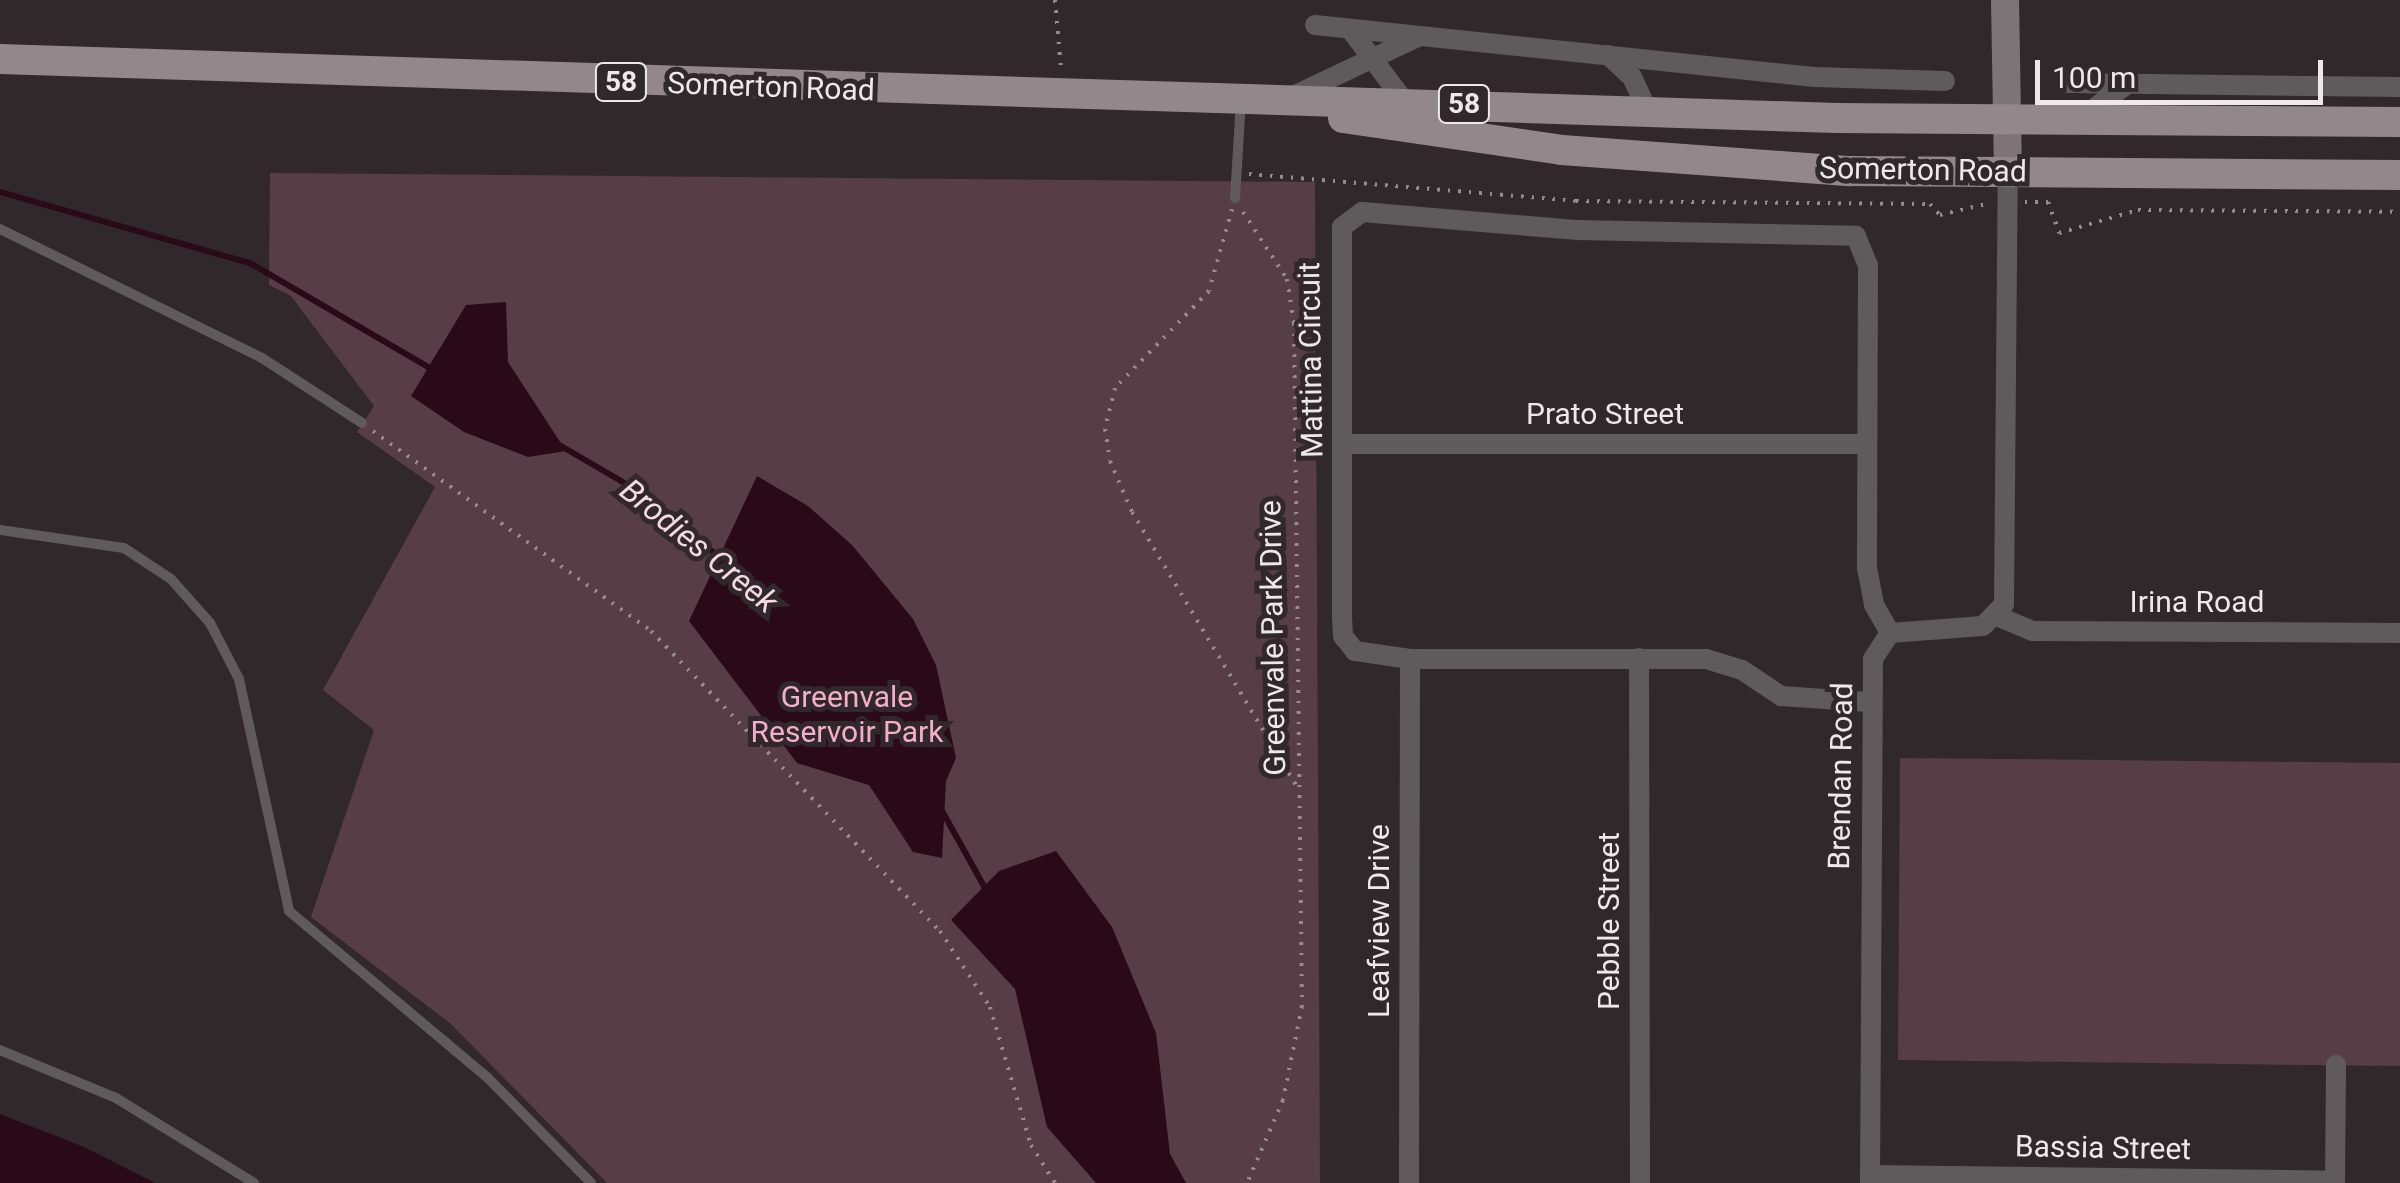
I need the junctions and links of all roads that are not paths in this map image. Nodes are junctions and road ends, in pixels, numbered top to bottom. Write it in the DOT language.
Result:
graph roads {
  1 [pos="2005,0"];
  2 [pos="1314,25"];
  3 [pos="1350,29"];
  4 [pos="1418,36"];
  5 [pos="1376,56"];
  6 [pos="1608,56"];
  7 [pos="0,59"];
  8 [pos="1944,82"];
  9 [pos="2068,83"];
  10 [pos="2128,84"];
  11 [pos="2400,87"];
  12 [pos="1293,96"];
  13 [pos="1242,100"];
  14 [pos="1400,102"];
  15 [pos="1648,110"];
  16 [pos="2008,120"];
  17 [pos="2076,120"];
  18 [pos="2400,122"];
  19 [pos="1449,129"];
  20 [pos="2400,175"];
  21 [pos="2008,188"];
  22 [pos="1235,198"];
  23 [pos="0,229"];
  24 [pos="362,424"];
  25 [pos="1342,444"];
  26 [pos="1867,444"];
  27 [pos="0,530"];
  28 [pos="1997,616"];
  29 [pos="1890,633"];
  30 [pos="2400,633"];
  31 [pos="1639,658"];
  32 [pos="1410,659"];
  33 [pos="1868,702"];
  34 [pos="0,1050"];
  35 [pos="2336,1065"];
  36 [pos="1870,1179"];
  37 [pos="2111,1180"];
  38 [pos="2335,1182"];
  39 [pos="254,1183"];
  40 [pos="591,1183"];
  41 [pos="1409,1183"];
  42 [pos="1640,1183"];
  1 -- 16 [label="street"];
  2 -- 3 [label="street"];
  3 -- 4 [label="street"];
  3 -- 5 [label="street"];
  4 -- 5 [label="street, Somerton Road"];
  4 -- 6 [label="street"];
  5 -- 12 [label="street, Somerton Road"];
  5 -- 14 [label="street"];
  6 -- 8 [label="street"];
  6 -- 15 [label="street"];
  7 -- 13 [label="main road, Somerton Road / 58"];
  9 -- 10 [label="street"];
  10 -- 11 [label="street"];
  10 -- 17 [label="street"];
  12 -- 13 [label="main road, Somerton Road / 58"];
  12 -- 14 [label="main road, Somerton Road / 58"];
  13 -- 19 [label="main road, Somerton Road"];
  13 -- 22 [label="lane"];
  14 -- 15 [label="main road, Somerton Road / 58"];
  14 -- 19 [label="street, Somerton Road"];
  15 -- 16 [label="main road, Somerton Road / 58"];
  16 -- 17 [label="main road, Somerton Road / 58"];
  16 -- 21 [label="street"];
  17 -- 18 [label="main road, Somerton Road / 58"];
  19 -- 21 [label="main road, Somerton Road"];
  20 -- 21 [label="main road, Somerton Road"];
  21 -- 28 [label="street"];
  23 -- 24 [label="lane"];
  25 -- 26 [label="street, Prato Street"];
  25 -- 26 [label="street, Mattina Circuit"];
  25 -- 32 [label="street, Mattina Circuit"];
  26 -- 29 [label="street, Mattina Circuit"];
  27 -- 40 [label="lane"];
  28 -- 29 [label="street"];
  28 -- 30 [label="street, Irina Road"];
  29 -- 33 [label="street, Brendan Road"];
  31 -- 32 [label="street, Mattina Circuit"];
  31 -- 33 [label="street, Mattina Circuit"];
  31 -- 42 [label="street, Pebble Street"];
  32 -- 41 [label="street, Leafview Drive"];
  33 -- 36 [label="street, Brendan Road"];
  34 -- 39 [label="lane"];
  35 -- 38 [label="street"];
  36 -- 37 [label="street, Bassia Street"];
  37 -- 38 [label="street, Bassia Street"];
}
